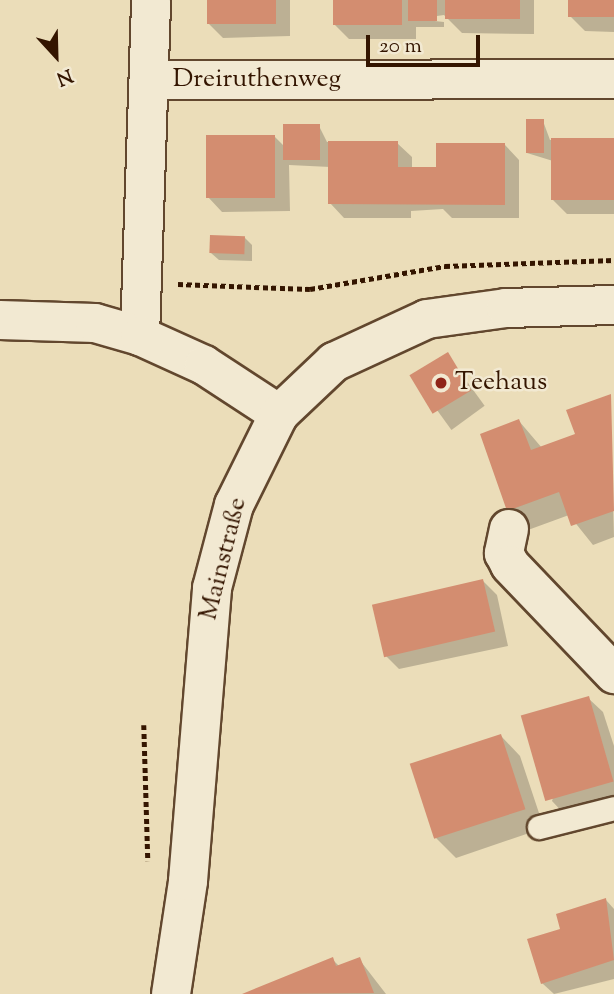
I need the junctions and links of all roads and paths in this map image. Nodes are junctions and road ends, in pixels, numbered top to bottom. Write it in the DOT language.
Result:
graph roads {
  1 [pos="151,0"];
  2 [pos="614,79"];
  3 [pos="151,80"];
  4 [pos="614,260"];
  5 [pos="146,280"];
  6 [pos="614,305"];
  7 [pos="0,320"];
  8 [pos="140,336"];
  9 [pos="279,414"];
  10 [pos="509,528"];
  11 [pos="614,674"];
  12 [pos="144,725"];
  13 [pos="614,808"];
  14 [pos="539,827"];
  15 [pos="148,865"];
  16 [pos="171,994"];
  1 -- 3 [label="main road"];
  2 -- 3 [label="main road, Dreiruthenweg"];
  3 -- 5 [label="main road"];
  4 -- 5 [label="path"];
  5 -- 8 [label="main road"];
  6 -- 9 [label="main road, Mainstraße"];
  7 -- 8 [label="main road"];
  8 -- 9 [label="main road"];
  9 -- 16 [label="main road, Mainstraße"];
  10 -- 11 [label="main road"];
  12 -- 15 [label="path"];
  13 -- 14 [label="lane"];
}
